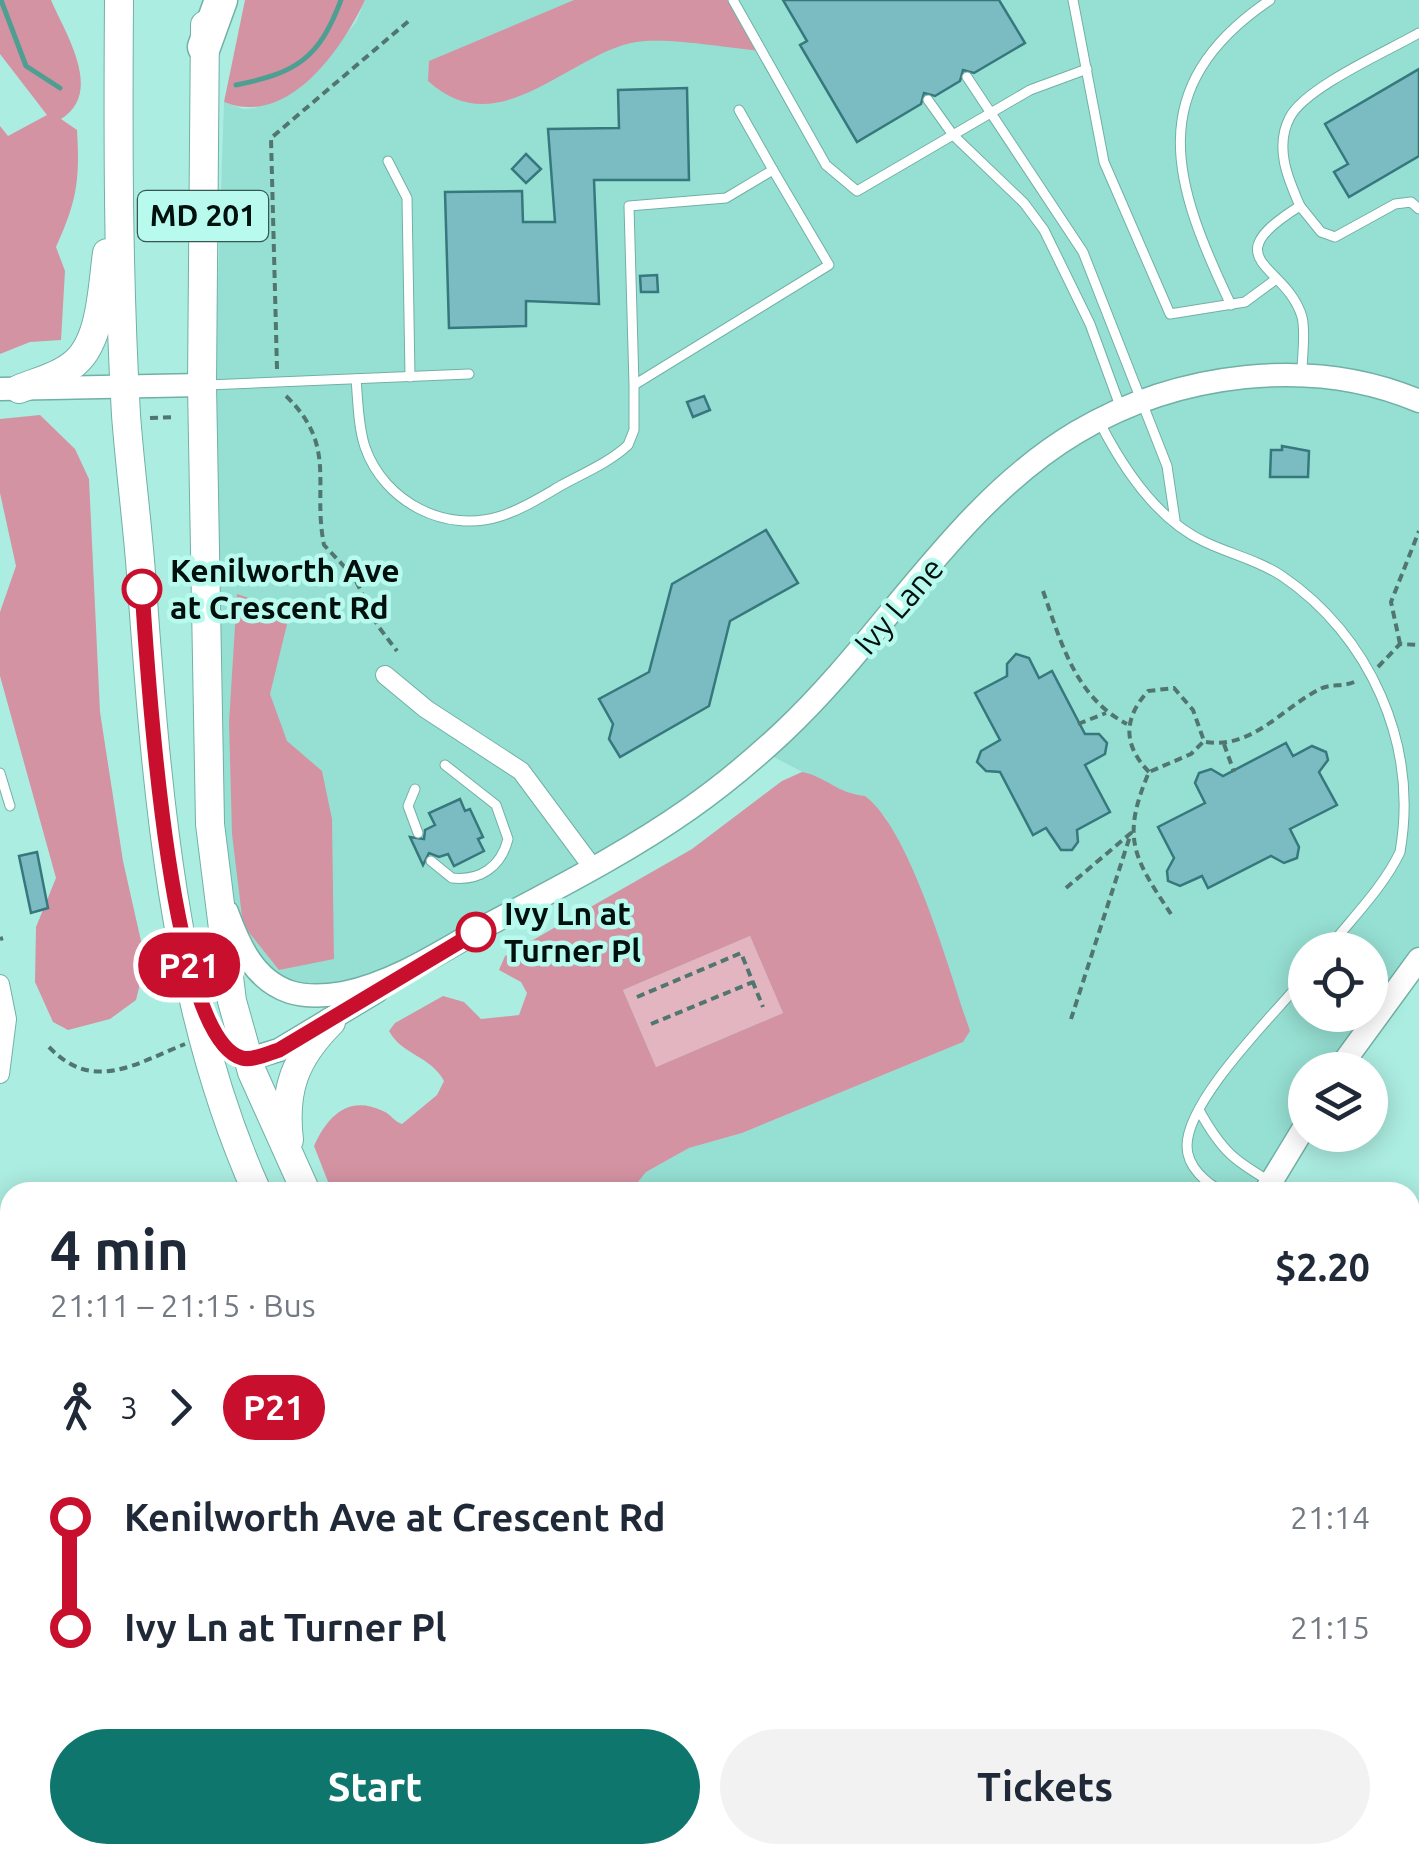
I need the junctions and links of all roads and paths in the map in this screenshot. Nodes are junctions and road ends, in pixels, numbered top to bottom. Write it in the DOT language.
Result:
graph roads {
  1 [pos="119,0"];
  2 [pos="205,0"];
  3 [pos="221,0"];
  4 [pos="733,0"];
  5 [pos="1073,0"];
  6 [pos="1270,0"];
  7 [pos="411,19"];
  8 [pos="1419,33"];
  9 [pos="204,48"];
  10 [pos="1086,70"];
  11 [pos="967,76"];
  12 [pos="928,100"];
  13 [pos="739,110"];
  14 [pos="992,113"];
  15 [pos="954,135"];
  16 [pos="388,161"];
  17 [pos="773,170"];
  18 [pos="117,192"];
  19 [pos="1300,206"];
  20 [pos="1419,209"];
  21 [pos="1275,280"];
  22 [pos="1231,305"];
  23 [pos="469,374"];
  24 [pos="1302,376"];
  25 [pos="410,377"];
  26 [pos="356,379"];
  27 [pos="277,381"];
  28 [pos="202,385"];
  29 [pos="634,385"];
  30 [pos="125,388"];
  31 [pos="10,390"];
  32 [pos="1419,401"];
  33 [pos="1132,405"];
  34 [pos="175,417"];
  35 [pos="150,418"];
  36 [pos="1099,420"];
  37 [pos="1175,520"];
  38 [pos="1419,531"];
  39 [pos="1042,591"];
  40 [pos="1400,644"];
  41 [pos="1419,645"];
  42 [pos="397,651"];
  43 [pos="1377,668"];
  44 [pos="385,675"];
  45 [pos="1398,706"];
  46 [pos="1106,713"];
  47 [pos="1078,724"];
  48 [pos="1127,724"];
  49 [pos="1204,742"];
  50 [pos="1224,744"];
  51 [pos="445,765"];
  52 [pos="1149,772"];
  53 [pos="1234,772"];
  54 [pos="0,773"];
  55 [pos="415,788"];
  56 [pos="1416,801"];
  57 [pos="10,806"];
  58 [pos="418,833"];
  59 [pos="1131,833"];
  60 [pos="431,861"];
  61 [pos="593,868"];
  62 [pos="218,885"];
  63 [pos="1066,888"];
  64 [pos="1171,914"];
  65 [pos="1340,932"];
  66 [pos="1419,959"];
  67 [pos="418,964"];
  68 [pos="753,982"];
  69 [pos="0,984"];
  70 [pos="194,992"];
  71 [pos="637,997"];
  72 [pos="1288,998"];
  73 [pos="764,1007"];
  74 [pos="1071,1018"];
  75 [pos="331,1022"];
  76 [pos="651,1024"];
  77 [pos="203,1036"];
  78 [pos="50,1047"];
  79 [pos="1351,1052"];
  80 [pos="248,1058"];
  81 [pos="0,1074"];
  82 [pos="1199,1110"];
  83 [pos="1293,1152"];
  84 [pos="291,1162"];
  85 [pos="253,1182"];
  86 [pos="301,1182"];
  87 [pos="1209,1182"];
  88 [pos="1264,1182"];
  89 [pos="1278,1182"];
  1 -- 18 [label="main road, MD 201"];
  2 -- 9 [label="main road, MD 201"];
  3 -- 9 [label="highway"];
  4 -- 15 [label="lane"];
  5 -- 10 [label="lane"];
  6 -- 22 [label="lane"];
  7 -- 27 [label="path"];
  8 -- 19 [label="lane"];
  9 -- 28 [label="main road, MD 201"];
  10 -- 14 [label="lane"];
  10 -- 22 [label="lane"];
  11 -- 14 [label="lane"];
  12 -- 15 [label="lane"];
  13 -- 17 [label="lane"];
  14 -- 15 [label="lane"];
  14 -- 33 [label="lane"];
  15 -- 33 [label="lane"];
  16 -- 25 [label="lane"];
  17 -- 29 [label="lane"];
  17 -- 29 [label="lane"];
  18 -- 30 [label="main road, MD 201"];
  18 -- 31 [label="main road"];
  19 -- 20 [label="lane"];
  19 -- 21 [label="lane"];
  21 -- 22 [label="lane"];
  21 -- 24 [label="lane"];
  23 -- 25 [label="lane"];
  24 -- 32 [label="street, Ivy Lane"];
  24 -- 33 [label="street, Ivy Lane"];
  25 -- 26 [label="lane"];
  26 -- 27 [label="lane"];
  26 -- 29 [label="lane"];
  27 -- 28 [label="lane"];
  27 -- 42 [label="path"];
  28 -- 30 [label="street"];
  28 -- 62 [label="main road, MD 201"];
  30 -- 31 [label="street"];
  30 -- 70 [label="main road, MD 201"];
  33 -- 36 [label="street, Ivy Lane"];
  33 -- 37 [label="lane"];
  34 -- 35 [label="path"];
  36 -- 37 [label="lane"];
  36 -- 61 [label="street, Ivy Lane"];
  37 -- 43 [label="lane"];
  38 -- 40 [label="path"];
  39 -- 46 [label="path"];
  40 -- 41 [label="path"];
  40 -- 43 [label="path"];
  43 -- 45 [label="lane"];
  43 -- 50 [label="path"];
  44 -- 61 [label="street"];
  46 -- 47 [label="path"];
  46 -- 48 [label="path"];
  48 -- 49 [label="path"];
  48 -- 52 [label="path"];
  49 -- 50 [label="path"];
  49 -- 52 [label="path"];
  50 -- 53 [label="path"];
  51 -- 60 [label="lane"];
  52 -- 59 [label="path"];
  54 -- 57 [label="lane"];
  55 -- 58 [label="lane"];
  56 -- 65 [label="lane"];
  59 -- 63 [label="path"];
  59 -- 64 [label="path"];
  59 -- 74 [label="path"];
  61 -- 67 [label="street, Ivy Lane"];
  62 -- 67 [label="street, Ivy Lane"];
  62 -- 80 [label="main road, MD 201"];
  66 -- 79 [label="street"];
  67 -- 75 [label="street, Ivy Lane"];
  68 -- 71 [label="path"];
  68 -- 73 [label="path"];
  68 -- 76 [label="path"];
  69 -- 81 [label="street"];
  70 -- 77 [label="main road, MD 201"];
  70 -- 80 [label="main road"];
  72 -- 82 [label="lane"];
  75 -- 80 [label="street, Ivy Lane"];
  75 -- 84 [label="main road"];
  77 -- 78 [label="path"];
  77 -- 85 [label="main road, MD 201"];
  80 -- 84 [label="main road, MD 201"];
  82 -- 87 [label="lane"];
  82 -- 88 [label="lane"];
  83 -- 89 [label="street"];
  84 -- 86 [label="main road, MD 201"];
}
